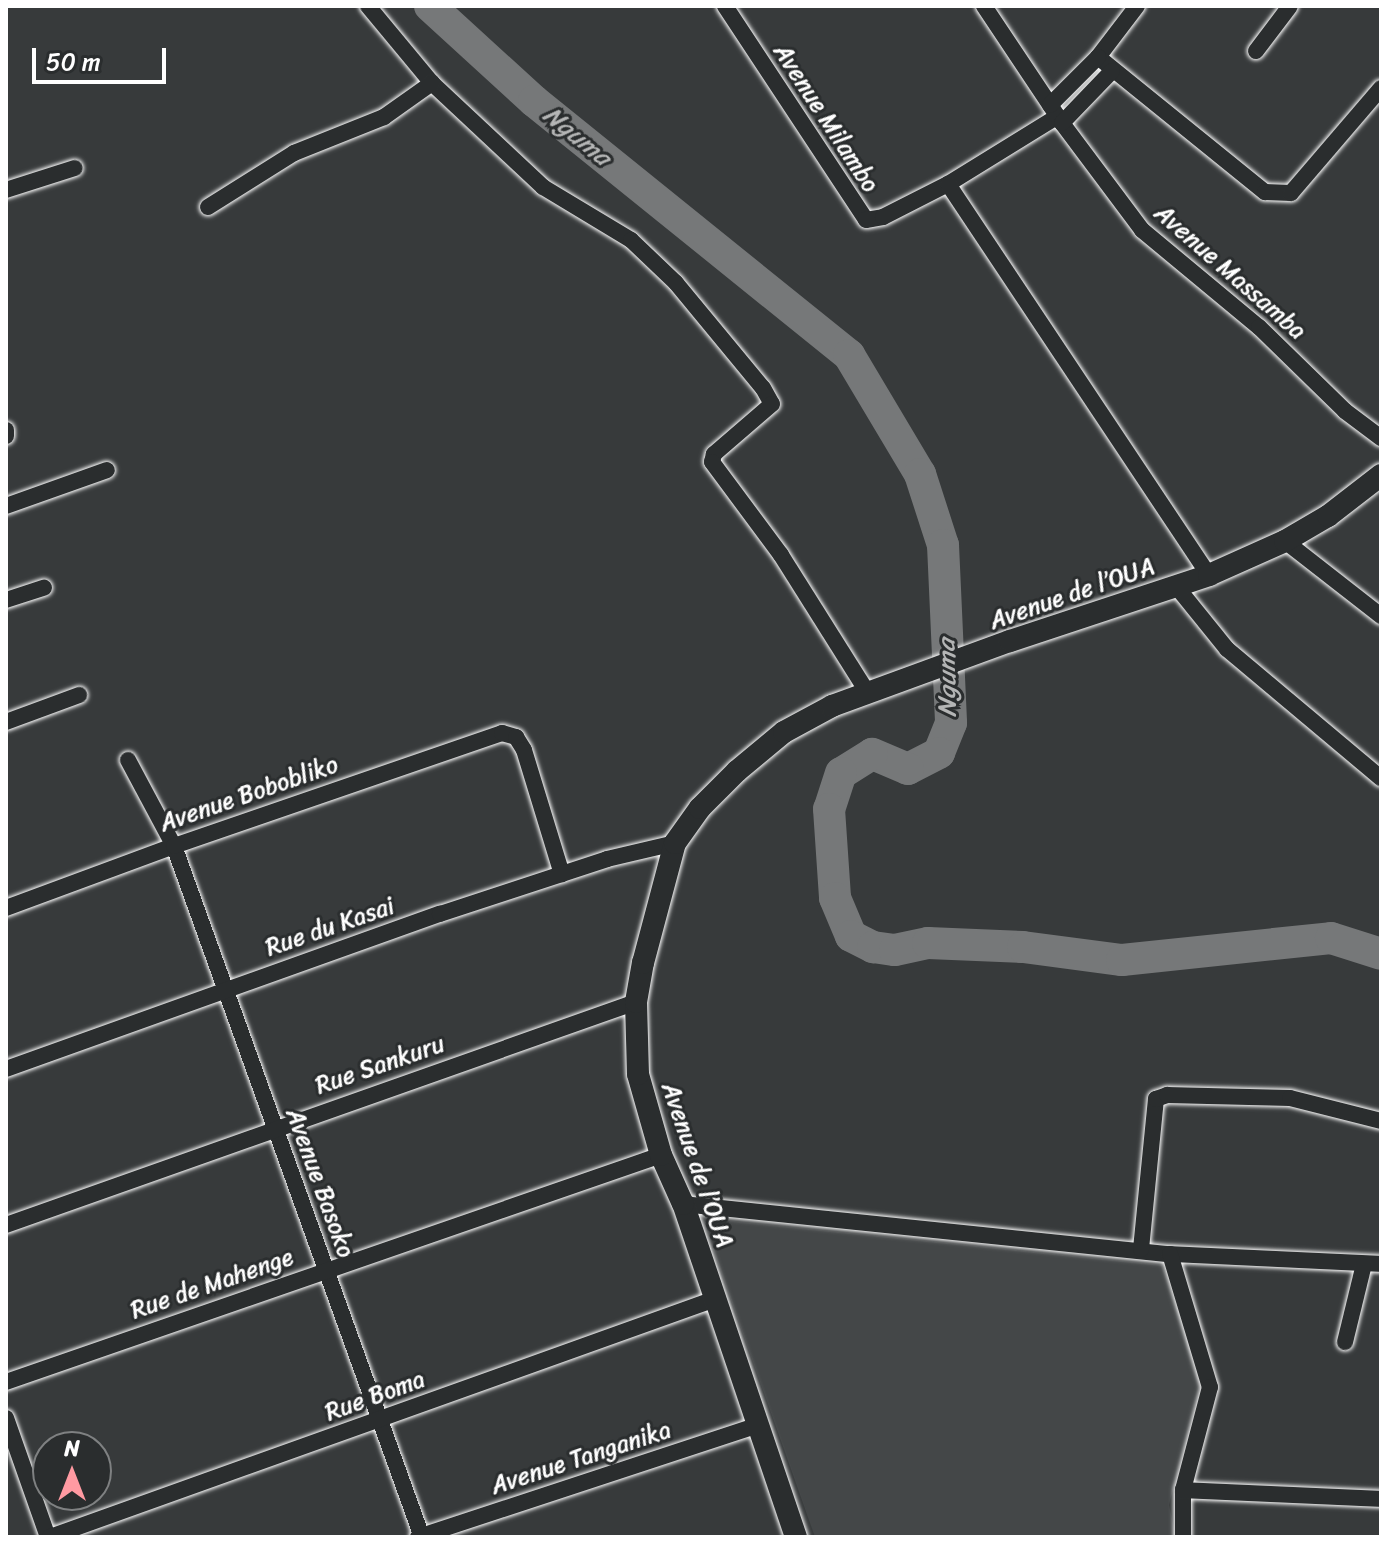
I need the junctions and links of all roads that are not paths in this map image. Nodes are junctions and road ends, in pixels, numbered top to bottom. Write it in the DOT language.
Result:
graph roads {
  1 [pos="368,6"];
  2 [pos="725,6"];
  3 [pos="984,6"];
  4 [pos="1137,6"];
  5 [pos="1290,6"];
  6 [pos="1256,51"];
  7 [pos="1098,57"];
  8 [pos="1112,71"];
  9 [pos="432,83"];
  10 [pos="1381,88"];
  11 [pos="1057,115"];
  12 [pos="75,168"];
  13 [pos="948,184"];
  14 [pos="6,190"];
  15 [pos="208,207"];
  16 [pos="1381,438"];
  17 [pos="107,470"];
  18 [pos="1381,475"];
  19 [pos="6,506"];
  20 [pos="1285,541"];
  21 [pos="1209,575"];
  22 [pos="1176,586"];
  23 [pos="44,588"];
  24 [pos="6,600"];
  25 [pos="1381,616"];
  26 [pos="868,693"];
  27 [pos="79,695"];
  28 [pos="6,722"];
  29 [pos="128,760"];
  30 [pos="1381,778"];
  31 [pos="675,843"];
  32 [pos="174,846"];
  33 [pos="562,874"];
  34 [pos="6,908"];
  35 [pos="224,990"];
  36 [pos="636,1002"];
  37 [pos="6,1069"];
  38 [pos="1381,1121"];
  39 [pos="275,1127"];
  40 [pos="661,1155"];
  41 [pos="683,1204"];
  42 [pos="6,1225"];
  43 [pos="1141,1249"];
  44 [pos="1170,1254"];
  45 [pos="1373,1264"];
  46 [pos="326,1269"];
  47 [pos="715,1299"];
  48 [pos="1345,1342"];
  49 [pos="6,1382"];
  50 [pos="6,1418"];
  51 [pos="379,1420"];
  52 [pos="758,1425"];
  53 [pos="1183,1490"];
  54 [pos="1381,1499"];
  55 [pos="49,1537"];
  56 [pos="420,1537"];
  57 [pos="796,1537"];
  58 [pos="1183,1537"];
  1 -- 9 [label="street"];
  2 -- 13 [label="street, Avenue Milambo"];
  3 -- 11 [label="street, Avenue Massamba"];
  4 -- 7 [label="street"];
  5 -- 6 [label="street"];
  7 -- 8 [label="street"];
  7 -- 11 [label="street"];
  8 -- 10 [label="street"];
  8 -- 11 [label="street"];
  9 -- 15 [label="street"];
  9 -- 26 [label="street"];
  11 -- 13 [label="street"];
  11 -- 16 [label="street, Avenue Massamba"];
  12 -- 14 [label="street"];
  13 -- 21 [label="street"];
  17 -- 19 [label="street"];
  18 -- 20 [label="main road, Avenue de l’OUA"];
  20 -- 21 [label="main road, Avenue de l’OUA"];
  20 -- 25 [label="street"];
  21 -- 22 [label="main road, Avenue de l’OUA"];
  22 -- 26 [label="main road, Avenue de l’OUA"];
  22 -- 30 [label="street"];
  23 -- 24 [label="street"];
  26 -- 31 [label="main road, Avenue de l’OUA"];
  27 -- 28 [label="street"];
  29 -- 32 [label="street, Avenue Basoko"];
  31 -- 33 [label="street, Rue du Kasai"];
  31 -- 36 [label="main road, Avenue de l’OUA"];
  32 -- 33 [label="street, Avenue Bobobliko"];
  32 -- 34 [label="street, Avenue Bobobliko"];
  32 -- 35 [label="street, Avenue Basoko"];
  33 -- 35 [label="street, Rue du Kasai"];
  35 -- 37 [label="street, Rue du Kasai"];
  35 -- 39 [label="street, Avenue Basoko"];
  36 -- 39 [label="street, Rue Sankuru"];
  36 -- 40 [label="main road, Avenue de l’OUA"];
  38 -- 43 [label="street"];
  39 -- 42 [label="street, Rue Sankuru"];
  39 -- 46 [label="street, Avenue Basoko"];
  40 -- 41 [label="main road, Avenue de l’OUA"];
  40 -- 46 [label="street, Rue de Mahenge"];
  41 -- 43 [label="street"];
  41 -- 47 [label="main road, Avenue de l’OUA"];
  43 -- 44 [label="street"];
  44 -- 45 [label="street"];
  44 -- 53 [label="street"];
  45 -- 48 [label="street"];
  46 -- 49 [label="street, Rue de Mahenge"];
  46 -- 51 [label="street, Avenue Basoko"];
  47 -- 51 [label="street, Rue Boma"];
  47 -- 52 [label="main road, Avenue de l’OUA"];
  50 -- 55 [label="street"];
  51 -- 55 [label="street, Rue Boma"];
  51 -- 56 [label="street, Avenue Basoko"];
  52 -- 56 [label="street, Avenue Tanganika"];
  52 -- 57 [label="main road, Avenue de l’OUA"];
  53 -- 54 [label="street"];
  53 -- 58 [label="street"];
}
